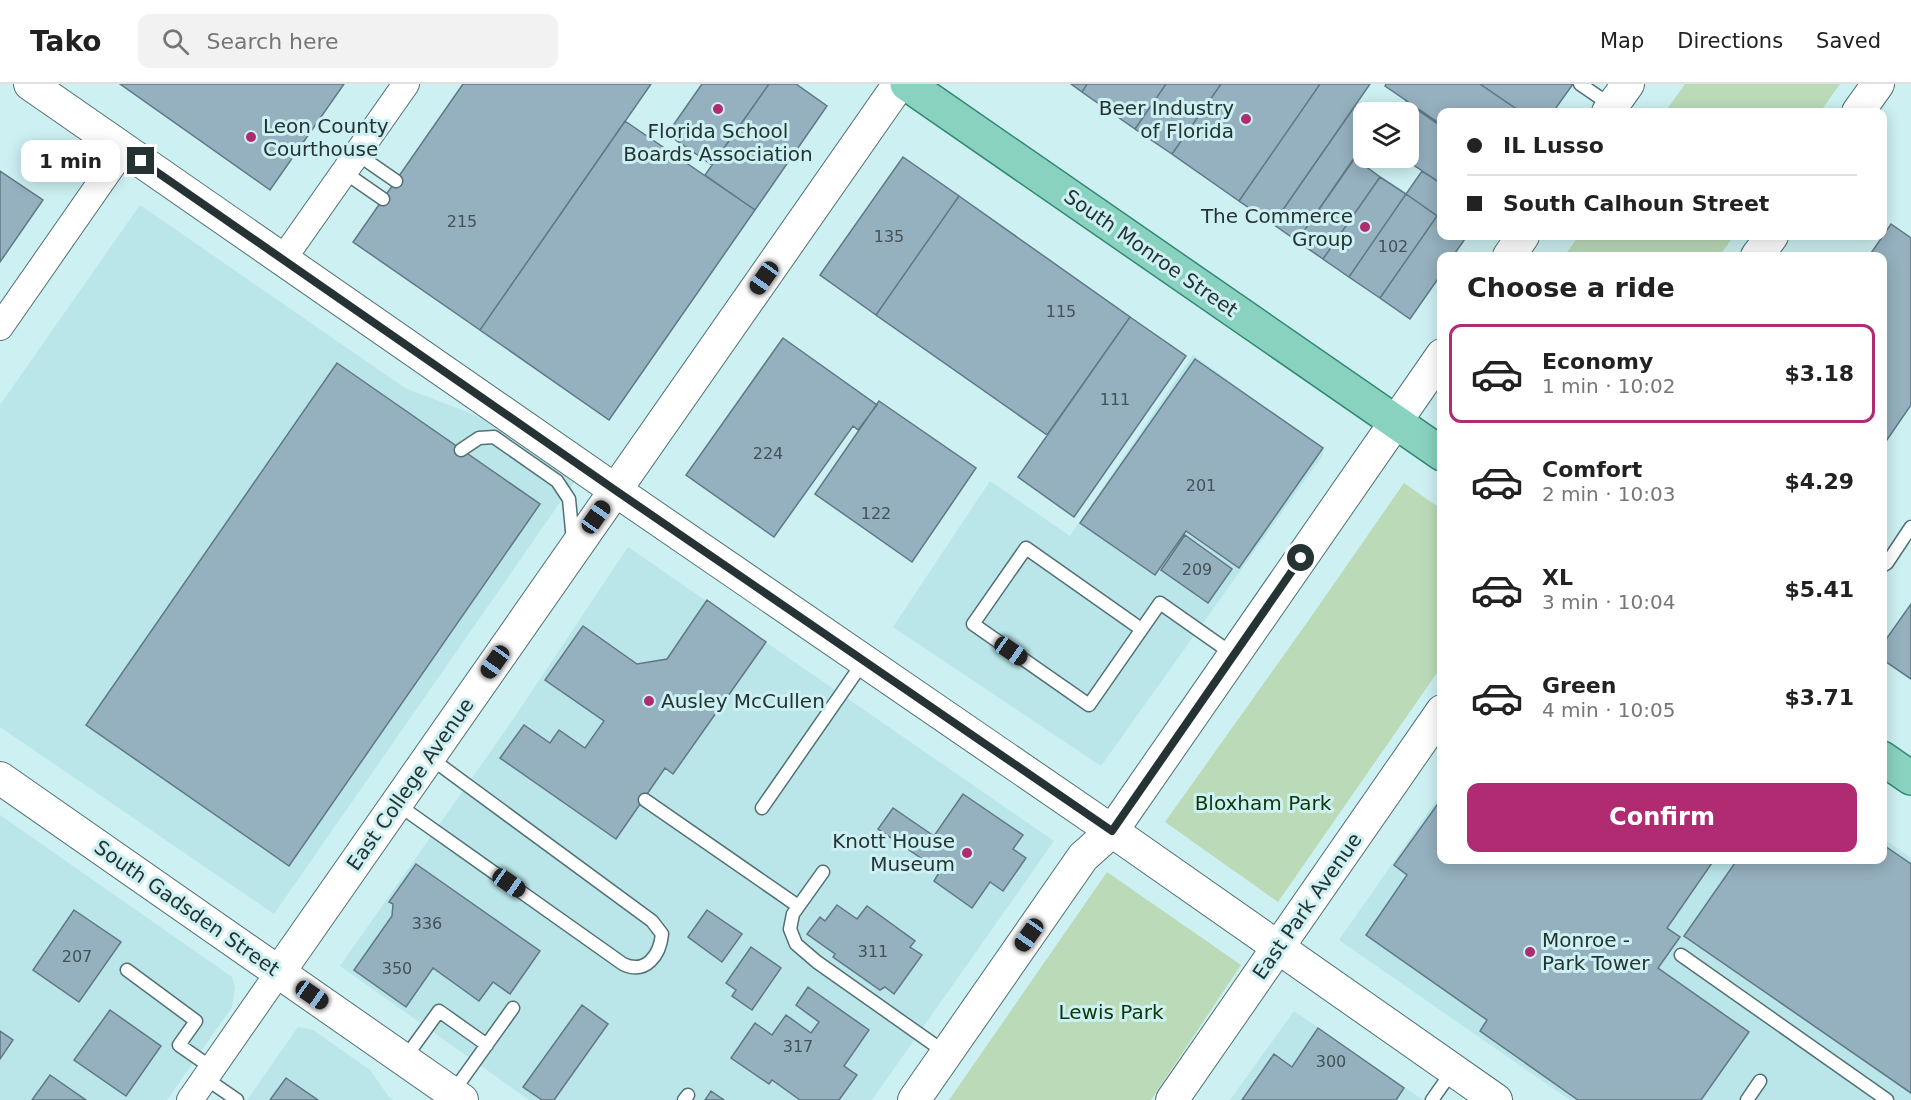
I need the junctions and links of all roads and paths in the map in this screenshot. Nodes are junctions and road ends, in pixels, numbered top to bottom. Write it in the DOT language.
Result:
graph roads {
  1 [pos="30,84"];
  2 [pos="406,84"];
  3 [pos="899,84"];
  4 [pos="907,84"];
  5 [pos="1580,84"];
  6 [pos="1878,84"];
  7 [pos="1616,101"];
  8 [pos="1861,108"];
  9 [pos="124,149"];
  10 [pos="350,163"];
  11 [pos="396,181"];
  12 [pos="383,199"];
  13 [pos="283,259"];
  14 [pos="0,327"];
  15 [pos="1437,362"];
  16 [pos="1396,422"];
  17 [pos="461,450"];
  18 [pos="1437,451"];
  19 [pos="615,490"];
  20 [pos="1911,527"];
  21 [pos="574,548"];
  22 [pos="1887,563"];
  23 [pos="1141,629"];
  24 [pos="1234,655"];
  25 [pos="864,661"];
  26 [pos="1437,718"];
  27 [pos="429,757"];
  28 [pos="1887,761"];
  29 [pos="0,778"];
  30 [pos="1911,778"];
  31 [pos="645,800"];
  32 [pos="396,804"];
  33 [pos="762,808"];
  34 [pos="1112,831"];
  35 [pos="823,872"];
  36 [pos="798,906"];
  37 [pos="1278,948"];
  38 [pos="1681,955"];
  39 [pos="127,970"];
  40 [pos="279,972"];
  41 [pos="513,1008"];
  42 [pos="487,1045"];
  43 [pos="947,1054"];
  44 [pos="404,1060"];
  45 [pos="1453,1070"];
  46 [pos="209,1073"];
  47 [pos="1760,1081"];
  48 [pos="447,1092"];
  49 [pos="1181,1094"];
  50 [pos="190,1100"];
  51 [pos="237,1100"];
  52 [pos="914,1100"];
  53 [pos="1432,1100"];
  54 [pos="1496,1100"];
  55 [pos="1747,1100"];
  56 [pos="1887,1100"];
  1 -- 9 [label="street"];
  2 -- 10 [label="street"];
  3 -- 19 [label="street, East College Avenue"];
  4 -- 16 [label="main road, South Monroe Street"];
  5 -- 7 [label="lane"];
  6 -- 8 [label="street"];
  9 -- 13 [label="street"];
  9 -- 14 [label="street"];
  10 -- 11 [label="lane"];
  10 -- 12 [label="lane"];
  10 -- 13 [label="street"];
  13 -- 19 [label="street"];
  15 -- 16 [label="street"];
  16 -- 18 [label="main road, South Monroe Street"];
  16 -- 24 [label="street"];
  17 -- 21 [label="lane"];
  19 -- 21 [label="street, East College Avenue"];
  19 -- 25 [label="street"];
  20 -- 22 [label="lane"];
  21 -- 27 [label="street, East College Avenue"];
  23 -- 23 [label="lane"];
  23 -- 24 [label="lane"];
  24 -- 34 [label="street"];
  25 -- 33 [label="lane"];
  25 -- 34 [label="street"];
  26 -- 37 [label="street, East Park Avenue"];
  27 -- 32 [label="street, East College Avenue"];
  27 -- 32 [label="lane"];
  28 -- 30 [label="main road"];
  29 -- 40 [label="street, South Gadsden Street"];
  31 -- 36 [label="lane"];
  32 -- 40 [label="street, East College Avenue"];
  34 -- 37 [label="street"];
  34 -- 43 [label="street"];
  35 -- 36 [label="lane"];
  36 -- 43 [label="lane"];
  37 -- 45 [label="street"];
  37 -- 49 [label="street, East Park Avenue"];
  38 -- 56 [label="lane"];
  39 -- 46 [label="lane"];
  40 -- 44 [label="street, South Gadsden Street"];
  40 -- 46 [label="street, East College Avenue"];
  41 -- 42 [label="lane"];
  42 -- 44 [label="lane"];
  42 -- 48 [label="lane"];
  43 -- 52 [label="street"];
  44 -- 48 [label="street, South Gadsden Street"];
  45 -- 53 [label="lane"];
  45 -- 54 [label="street"];
  46 -- 50 [label="street, East College Avenue"];
  46 -- 51 [label="lane"];
  47 -- 55 [label="lane"];
}
